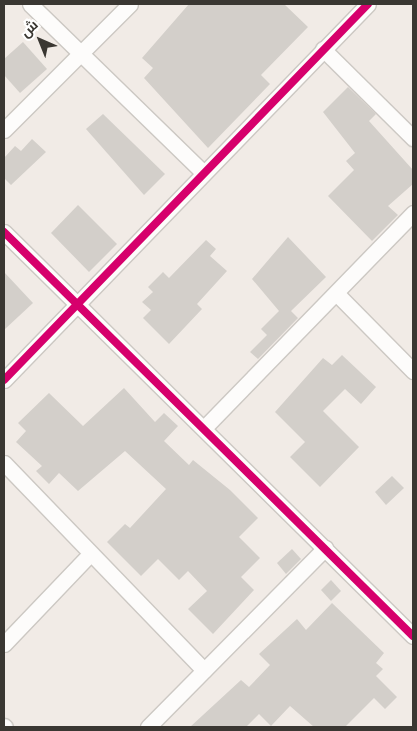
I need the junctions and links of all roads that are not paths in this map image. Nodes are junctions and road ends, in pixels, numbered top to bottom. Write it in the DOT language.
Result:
graph roads {
  1 [pos="30,4"];
  2 [pos="130,4"];
  3 [pos="368,4"];
  4 [pos="323,49"];
  5 [pos="80,53"];
  6 [pos="4,130"];
  7 [pos="413,138"];
  8 [pos="203,172"];
  9 [pos="413,213"];
  10 [pos="4,232"];
  11 [pos="336,293"];
  12 [pos="78,306"];
  13 [pos="413,371"];
  14 [pos="4,380"];
  15 [pos="204,428"];
  16 [pos="4,463"];
  17 [pos="325,548"];
  18 [pos="90,554"];
  19 [pos="413,636"];
  20 [pos="4,644"];
  21 [pos="204,670"];
  22 [pos="148,727"];
  1 -- 5 [label="street"];
  2 -- 5 [label="street"];
  3 -- 4 [label="street"];
  4 -- 7 [label="street"];
  4 -- 8 [label="street"];
  5 -- 6 [label="street"];
  5 -- 8 [label="street"];
  8 -- 12 [label="street"];
  9 -- 11 [label="street"];
  10 -- 12 [label="street"];
  11 -- 13 [label="street"];
  11 -- 15 [label="street"];
  12 -- 14 [label="street"];
  12 -- 15 [label="street"];
  15 -- 17 [label="street"];
  16 -- 18 [label="street"];
  17 -- 19 [label="street"];
  17 -- 21 [label="street"];
  18 -- 20 [label="street"];
  18 -- 21 [label="street"];
  21 -- 22 [label="street"];
}
